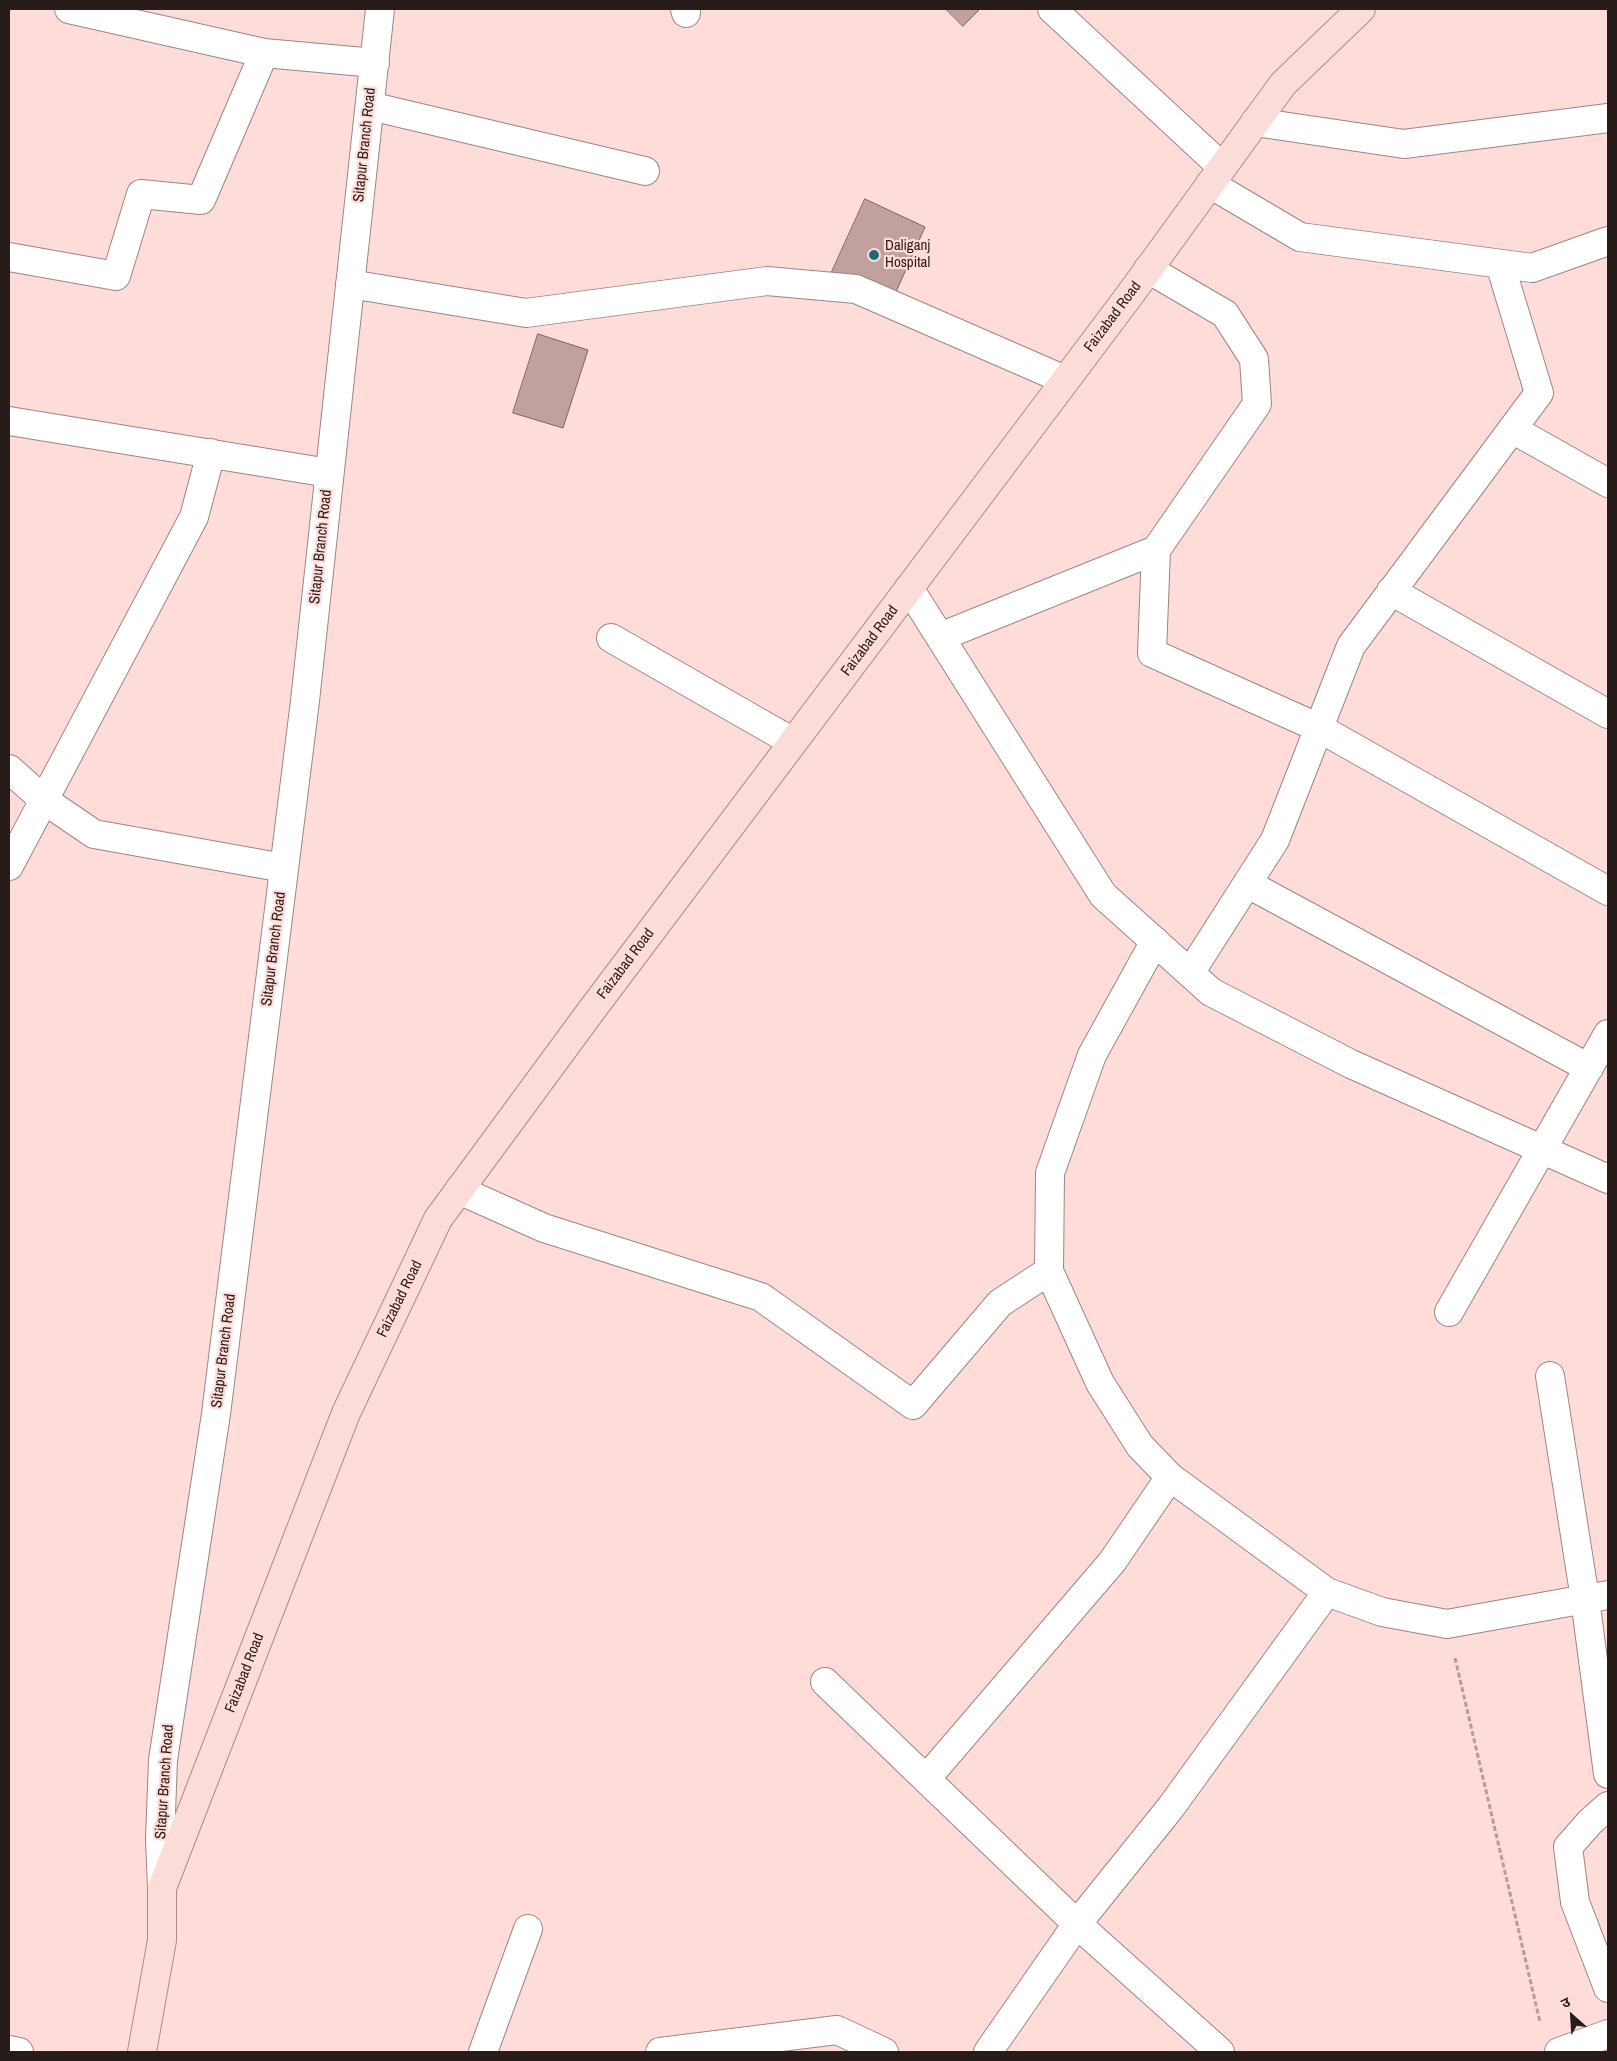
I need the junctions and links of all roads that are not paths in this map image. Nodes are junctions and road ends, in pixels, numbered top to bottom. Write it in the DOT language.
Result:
graph roads {
  1 [pos="69,9"];
  2 [pos="380,9"];
  3 [pos="1052,9"];
  4 [pos="1361,9"];
  5 [pos="264,53"];
  6 [pos="374,63"];
  7 [pos="370,106"];
  8 [pos="1608,118"];
  9 [pos="1255,122"];
  10 [pos="645,171"];
  11 [pos="1216,176"];
  12 [pos="1608,241"];
  13 [pos="9,257"];
  14 [pos="1500,264"];
  15 [pos="1148,270"];
  16 [pos="350,284"];
  17 [pos="1065,380"];
  18 [pos="9,421"];
  19 [pos="1512,429"];
  20 [pos="211,453"];
  21 [pos="329,474"];
  22 [pos="1608,483"];
  23 [pos="1156,550"];
  24 [pos="909,588"];
  25 [pos="1391,591"];
  26 [pos="940,637"];
  27 [pos="610,638"];
  28 [pos="1608,714"];
  29 [pos="1319,728"];
  30 [pos="793,742"];
  31 [pos="9,769"];
  32 [pos="44,800"];
  33 [pos="9,866"];
  34 [pos="284,868"];
  35 [pos="1248,884"];
  36 [pos="1608,891"];
  37 [pos="1155,941"];
  38 [pos="1190,973"];
  39 [pos="1608,1034"];
  40 [pos="1589,1068"];
  41 [pos="1543,1150"];
  42 [pos="1608,1179"];
  43 [pos="460,1190"];
  44 [pos="1049,1271"];
  45 [pos="1449,1312"];
  46 [pos="1550,1376"];
  47 [pos="1170,1477"];
  48 [pos="1327,1592"];
  49 [pos="1597,1597"];
  50 [pos="825,1682"];
  51 [pos="1608,1774"];
  52 [pos="926,1779"];
  53 [pos="1608,1806"];
  54 [pos="162,1888"];
  55 [pos="1077,1924"];
  56 [pos="528,1929"];
  57 [pos="1608,1988"];
  58 [pos="1608,2034"];
  59 [pos="9,2050"];
  60 [pos="19,2052"];
  61 [pos="142,2052"];
  62 [pos="483,2052"];
  63 [pos="660,2052"];
  64 [pos="884,2052"];
  65 [pos="988,2052"];
  66 [pos="1220,2052"];
  67 [pos="1559,2052"];
  1 -- 5 [label="street"];
  2 -- 6 [label="street, Sitapur Branch Road"];
  3 -- 11 [label="street"];
  4 -- 9 [label="main road, Faizabad Road"];
  5 -- 6 [label="street"];
  5 -- 13 [label="street"];
  6 -- 7 [label="street, Sitapur Branch Road"];
  7 -- 10 [label="street"];
  7 -- 16 [label="street, Sitapur Branch Road"];
  8 -- 9 [label="street"];
  9 -- 11 [label="main road, Faizabad Road"];
  11 -- 14 [label="street"];
  11 -- 15 [label="main road, Faizabad Road"];
  12 -- 14 [label="street"];
  14 -- 19 [label="street"];
  15 -- 17 [label="main road, Faizabad Road"];
  15 -- 23 [label="street"];
  16 -- 17 [label="street"];
  16 -- 21 [label="street, Sitapur Branch Road"];
  17 -- 24 [label="main road, Faizabad Road"];
  18 -- 20 [label="street"];
  19 -- 22 [label="street"];
  19 -- 25 [label="street"];
  20 -- 21 [label="street"];
  20 -- 32 [label="street"];
  21 -- 34 [label="street, Sitapur Branch Road"];
  23 -- 26 [label="street"];
  23 -- 29 [label="street"];
  24 -- 26 [label="street"];
  24 -- 30 [label="main road, Faizabad Road"];
  25 -- 28 [label="street"];
  25 -- 29 [label="street"];
  26 -- 37 [label="street"];
  27 -- 30 [label="street"];
  29 -- 35 [label="street"];
  29 -- 36 [label="street"];
  30 -- 43 [label="main road, Faizabad Road"];
  31 -- 32 [label="street"];
  32 -- 33 [label="street"];
  32 -- 34 [label="street"];
  34 -- 54 [label="street, Sitapur Branch Road"];
  35 -- 38 [label="street"];
  35 -- 40 [label="street"];
  37 -- 38 [label="street"];
  37 -- 44 [label="street"];
  38 -- 41 [label="street"];
  39 -- 40 [label="street"];
  40 -- 41 [label="street"];
  41 -- 42 [label="street"];
  41 -- 45 [label="street"];
  43 -- 44 [label="street"];
  43 -- 54 [label="main road, Faizabad Road"];
  44 -- 47 [label="street"];
  46 -- 49 [label="street"];
  47 -- 48 [label="street"];
  47 -- 52 [label="street"];
  48 -- 49 [label="street"];
  48 -- 55 [label="street"];
  49 -- 51 [label="street"];
  50 -- 52 [label="street"];
  52 -- 55 [label="street"];
  53 -- 57 [label="street"];
  54 -- 61 [label="main road, Faizabad Road"];
  55 -- 65 [label="street"];
  55 -- 66 [label="street"];
  56 -- 62 [label="street"];
  58 -- 67 [label="street"];
  59 -- 60 [label="street"];
  63 -- 64 [label="street"];
}
